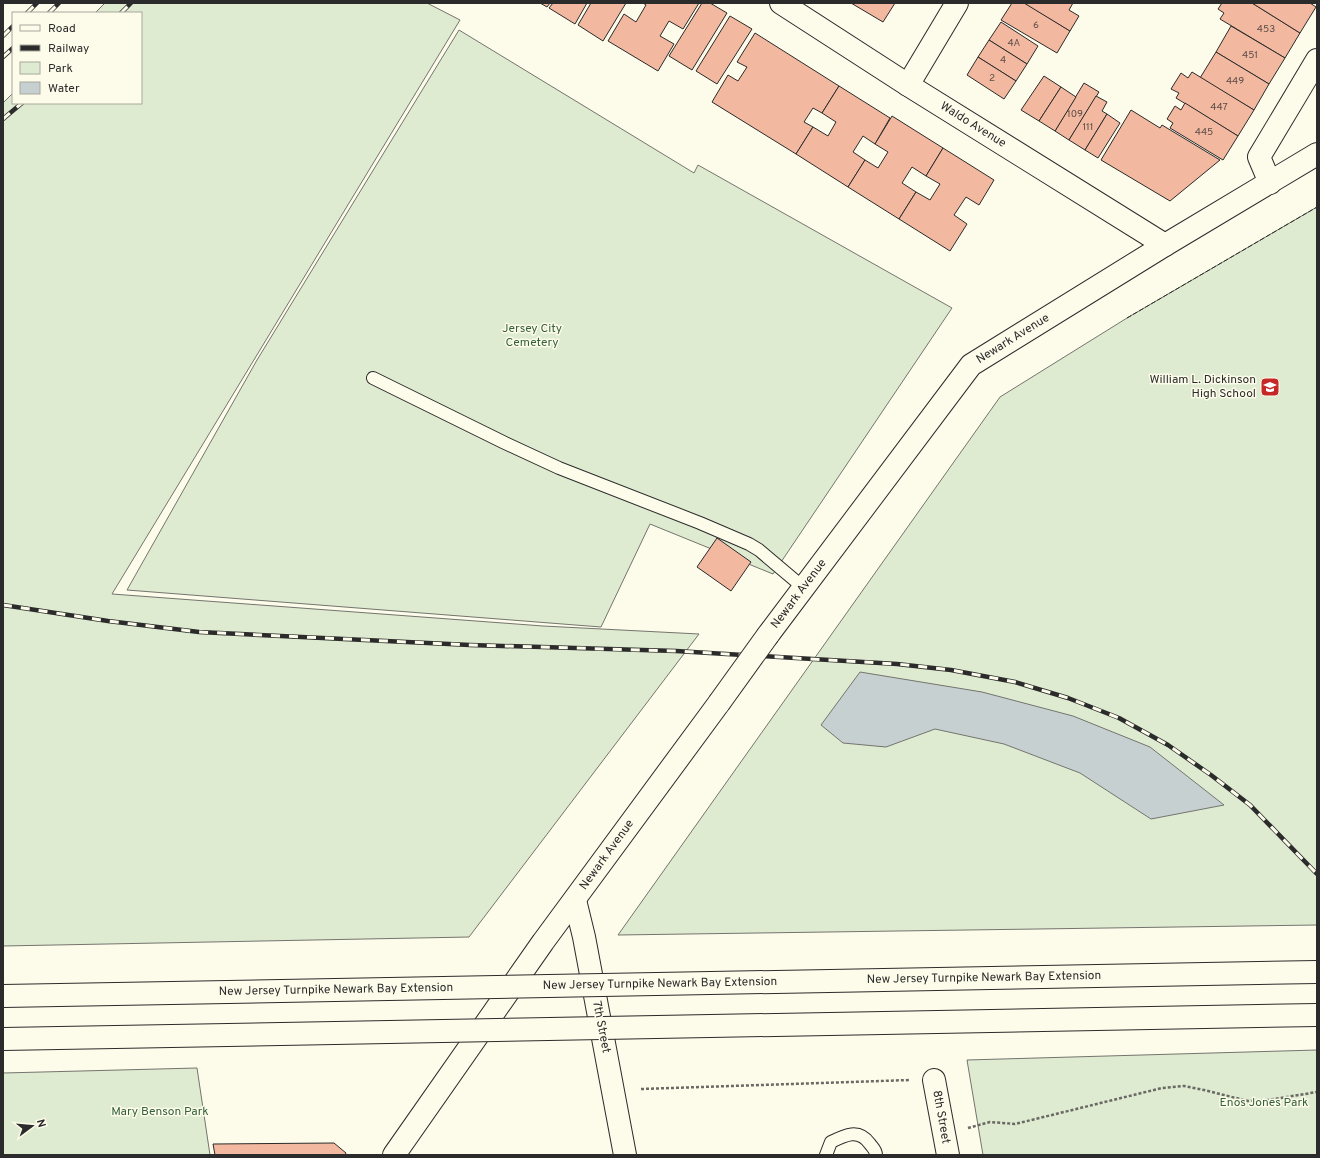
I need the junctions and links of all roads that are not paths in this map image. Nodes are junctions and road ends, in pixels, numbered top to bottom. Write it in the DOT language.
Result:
graph roads {
  1 [pos="781,3"];
  2 [pos="957,3"];
  3 [pos="1317,60"];
  4 [pos="908,85"];
  5 [pos="1317,154"];
  6 [pos="1270,183"];
  7 [pos="1165,245"];
  8 [pos="372,378"];
  9 [pos="804,588"];
  10 [pos="575,900"];
  11 [pos="1317,972"];
  12 [pos="3,996"];
  13 [pos="1317,1015"];
  14 [pos="3,1039"];
  15 [pos="924,1080"];
  16 [pos="946,1145"];
  17 [pos="394,1155"];
  18 [pos="625,1155"];
  19 [pos="826,1155"];
  20 [pos="876,1155"];
  1 -- 4 [label="main road, Waldo Avenue"];
  2 -- 4 [label="main road"];
  3 -- 6 [label="main road"];
  4 -- 7 [label="main road, Waldo Avenue"];
  5 -- 6 [label="main road, Newark Avenue"];
  6 -- 7 [label="main road, Newark Avenue"];
  7 -- 9 [label="main road, Newark Avenue"];
  8 -- 9 [label="lane"];
  9 -- 10 [label="main road, Newark Avenue, bridge"];
  10 -- 17 [label="main road, Newark Avenue"];
  10 -- 18 [label="main road, 7th Street"];
  11 -- 12 [label="main road, New Jersey Turnpike Newark Bay Extension, bridge"];
  13 -- 14 [label="main road, bridge"];
  15 -- 16 [label="main road, 8th Street"];
  19 -- 20 [label="lane"];
}
